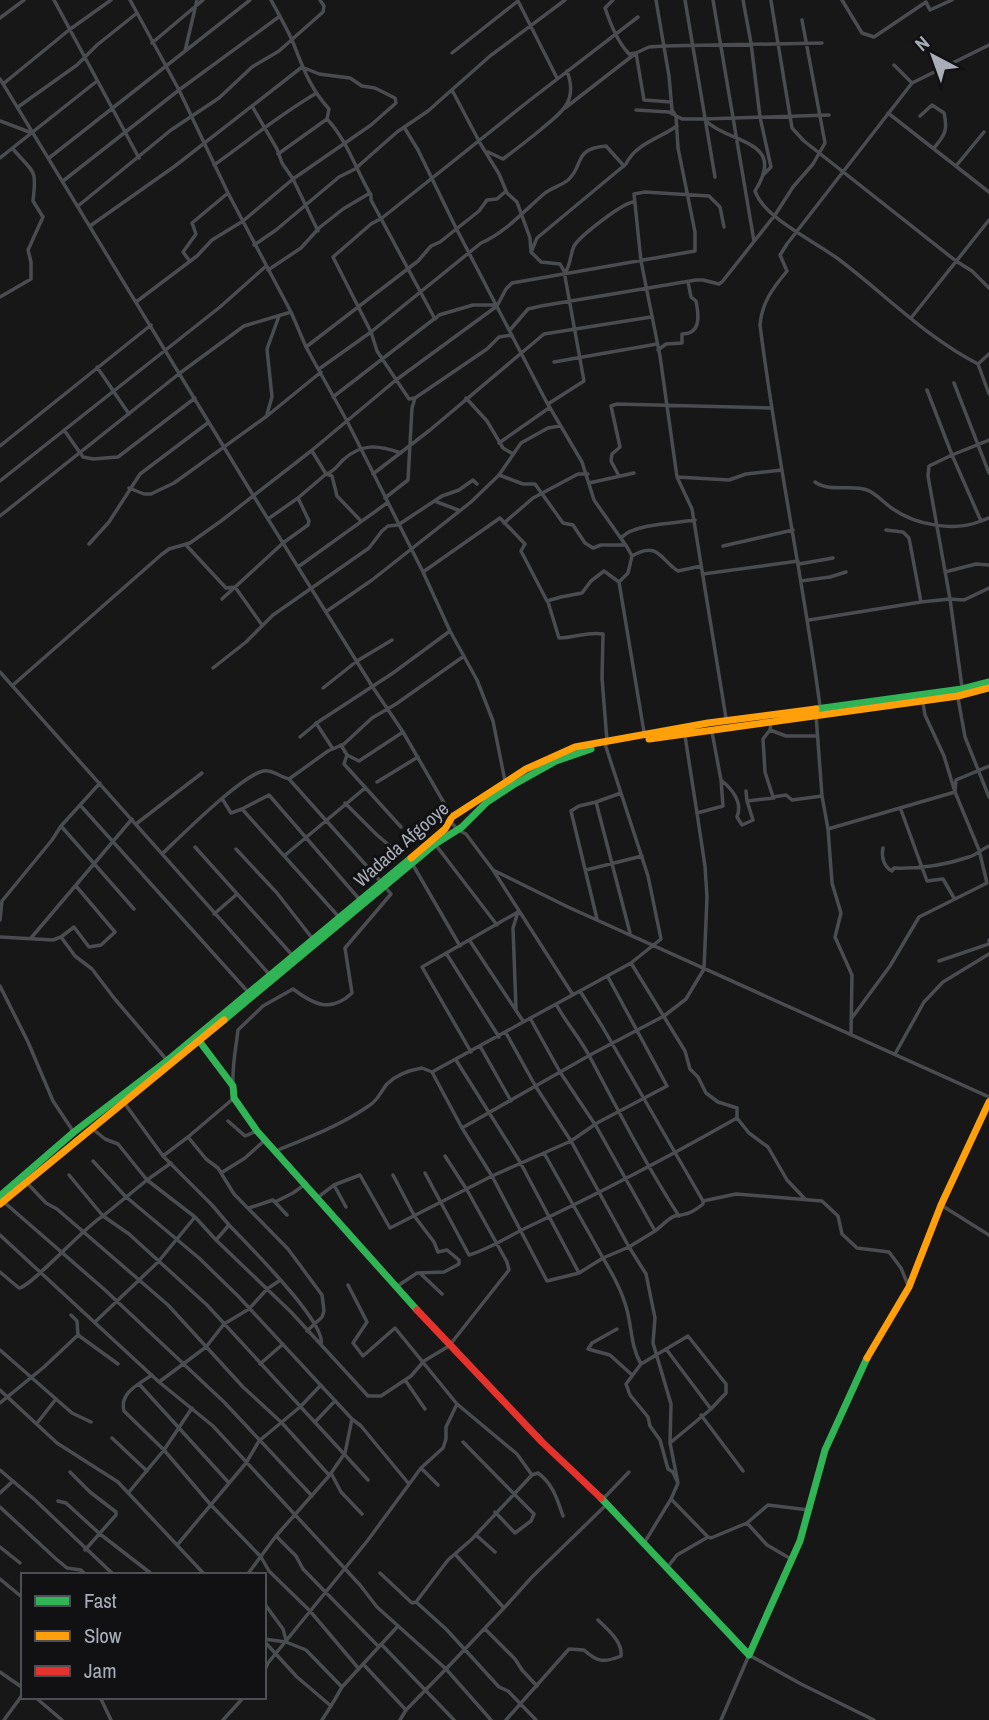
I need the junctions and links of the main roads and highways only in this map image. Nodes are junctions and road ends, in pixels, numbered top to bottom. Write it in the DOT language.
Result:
graph roads {
  1 [pos="989,682"];
  2 [pos="989,688"];
  3 [pos="960,692"];
  4 [pos="818,712"];
  5 [pos="606,742"];
  6 [pos="384,885"];
  7 [pos="200,1042"];
  8 [pos="989,1099"];
  9 [pos="74,1132"];
  10 [pos="84,1137"];
  11 [pos="77,1143"];
  12 [pos="1,1200"];
  1 -- 3 [label="main road, Wadada Afgooye"];
  2 -- 3 [label="main road, Wadada Afgooye"];
  3 -- 4 [label="main road, Wadada Afgooye"];
  3 -- 4 [label="main road, Wadada Afgooye"];
  4 -- 5 [label="main road, Wadada Afgooye"];
  4 -- 5 [label="main road, Wadada Afgooye"];
  5 -- 6 [label="main road, Wadada Afgooye"];
  5 -- 6 [label="main road, Wadada Afgooye"];
  6 -- 7 [label="main road, Wadada Afgooye"];
  6 -- 9 [label="main road, Wadada Afgooye"];
  7 -- 8 [label="main road"];
  7 -- 10 [label="main road, Wadada Afgooye"];
  9 -- 10 [label="main road"];
  9 -- 11 [label="main road"];
  9 -- 12 [label="main road, Wadada Afgooye"];
  10 -- 11 [label="main road, Wadada Afgooye"];
  11 -- 12 [label="main road, Wadada Afgooye"];
}
